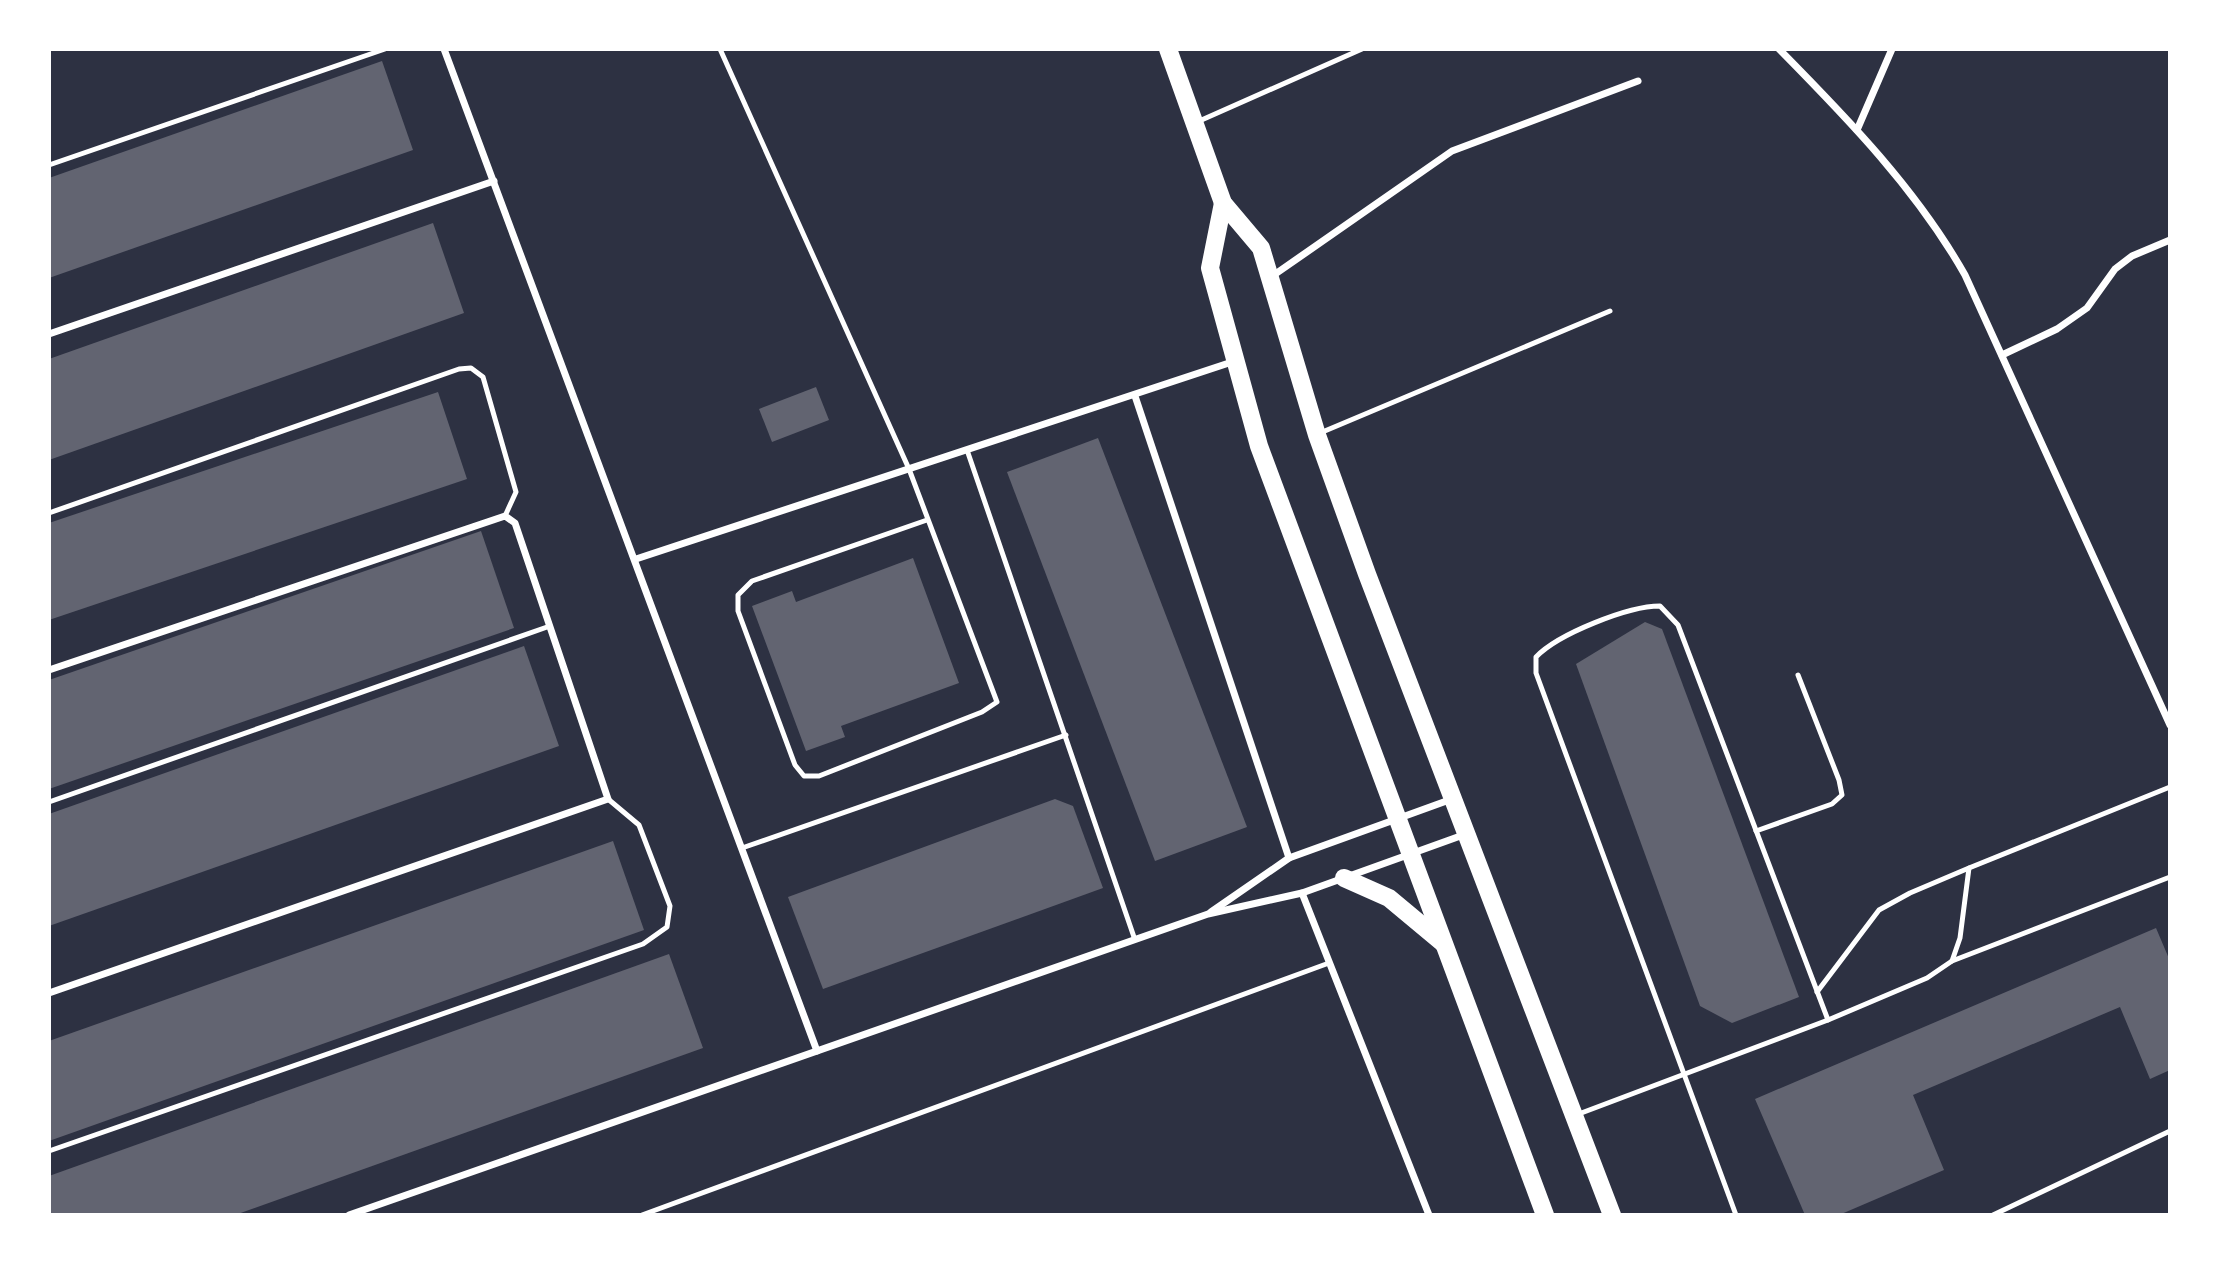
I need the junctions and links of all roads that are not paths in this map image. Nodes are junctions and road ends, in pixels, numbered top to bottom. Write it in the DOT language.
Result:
graph roads {
  1 [pos="385,49"];
  2 [pos="444,49"];
  3 [pos="720,49"];
  4 [pos="1168,49"];
  5 [pos="1362,49"];
  6 [pos="1779,49"];
  7 [pos="1892,49"];
  8 [pos="1638,81"];
  9 [pos="1194,123"];
  10 [pos="1857,130"];
  11 [pos="49,165"];
  12 [pos="494,181"];
  13 [pos="1223,203"];
  14 [pos="2169,240"];
  15 [pos="2170,251"];
  16 [pos="1270,277"];
  17 [pos="1609,311"];
  18 [pos="49,334"];
  19 [pos="2002,355"];
  20 [pos="1236,361"];
  21 [pos="1135,396"];
  22 [pos="1317,435"];
  23 [pos="967,450"];
  24 [pos="909,470"];
  25 [pos="49,513"];
  26 [pos="505,516"];
  27 [pos="927,520"];
  28 [pos="636,559"];
  29 [pos="550,626"];
  30 [pos="49,670"];
  31 [pos="1798,675"];
  32 [pos="2170,725"];
  33 [pos="1066,735"];
  34 [pos="2170,787"];
  35 [pos="608,799"];
  36 [pos="1453,799"];
  37 [pos="49,802"];
  38 [pos="1398,819"];
  39 [pos="1756,831"];
  40 [pos="1466,834"];
  41 [pos="742,848"];
  42 [pos="1411,854"];
  43 [pos="1289,858"];
  44 [pos="1969,868"];
  45 [pos="2170,877"];
  46 [pos="1344,878"];
  47 [pos="1301,893"];
  48 [pos="1208,914"];
  49 [pos="1135,940"];
  50 [pos="1443,943"];
  51 [pos="1952,961"];
  52 [pos="1329,962"];
  53 [pos="1818,992"];
  54 [pos="49,993"];
  55 [pos="1828,1020"];
  56 [pos="817,1051"];
  57 [pos="1686,1073"];
  58 [pos="1573,1116"];
  59 [pos="2170,1131"];
  60 [pos="49,1151"];
  61 [pos="349,1215"];
  62 [pos="642,1215"];
  63 [pos="1429,1215"];
  64 [pos="1545,1215"];
  65 [pos="1612,1215"];
  66 [pos="1736,1215"];
  67 [pos="1993,1215"];
  1 -- 11 [label="lane"];
  2 -- 12 [label="street"];
  3 -- 24 [label="lane"];
  4 -- 9 [label="main road"];
  5 -- 9 [label="lane"];
  6 -- 10 [label="street"];
  7 -- 10 [label="street"];
  8 -- 16 [label="street"];
  9 -- 13 [label="main road"];
  10 -- 19 [label="street"];
  12 -- 18 [label="street"];
  12 -- 28 [label="street"];
  13 -- 16 [label="main road"];
  13 -- 20 [label="main road"];
  14 -- 15 [label="street"];
  14 -- 19 [label="street"];
  16 -- 22 [label="main road"];
  17 -- 22 [label="lane"];
  19 -- 32 [label="street"];
  20 -- 21 [label="street"];
  20 -- 38 [label="main road"];
  21 -- 23 [label="street"];
  21 -- 43 [label="street"];
  22 -- 36 [label="main road"];
  23 -- 24 [label="street"];
  23 -- 33 [label="lane"];
  24 -- 27 [label="lane"];
  24 -- 28 [label="street"];
  25 -- 26 [label="lane"];
  26 -- 29 [label="street"];
  26 -- 30 [label="street"];
  27 -- 27 [label="lane"];
  28 -- 41 [label="street"];
  29 -- 35 [label="street"];
  29 -- 37 [label="lane"];
  31 -- 39 [label="lane"];
  33 -- 41 [label="lane"];
  33 -- 49 [label="lane"];
  34 -- 44 [label="lane"];
  35 -- 54 [label="street"];
  35 -- 60 [label="lane"];
  36 -- 38 [label="street"];
  36 -- 40 [label="main road"];
  38 -- 42 [label="main road"];
  38 -- 43 [label="street"];
  39 -- 53 [label="lane"];
  39 -- 57 [label="lane"];
  40 -- 42 [label="street"];
  40 -- 58 [label="main road"];
  41 -- 56 [label="street"];
  42 -- 46 [label="street"];
  42 -- 50 [label="main road"];
  43 -- 48 [label="street"];
  44 -- 51 [label="lane"];
  44 -- 53 [label="lane"];
  45 -- 51 [label="lane"];
  46 -- 47 [label="street"];
  46 -- 50 [label="main road"];
  47 -- 48 [label="street"];
  47 -- 52 [label="street"];
  48 -- 49 [label="street"];
  49 -- 56 [label="street"];
  50 -- 64 [label="main road"];
  51 -- 55 [label="lane"];
  52 -- 62 [label="lane"];
  52 -- 63 [label="street"];
  53 -- 55 [label="lane"];
  55 -- 57 [label="lane"];
  56 -- 61 [label="street"];
  57 -- 58 [label="lane"];
  57 -- 66 [label="lane"];
  58 -- 65 [label="main road"];
  59 -- 67 [label="lane"];
}
